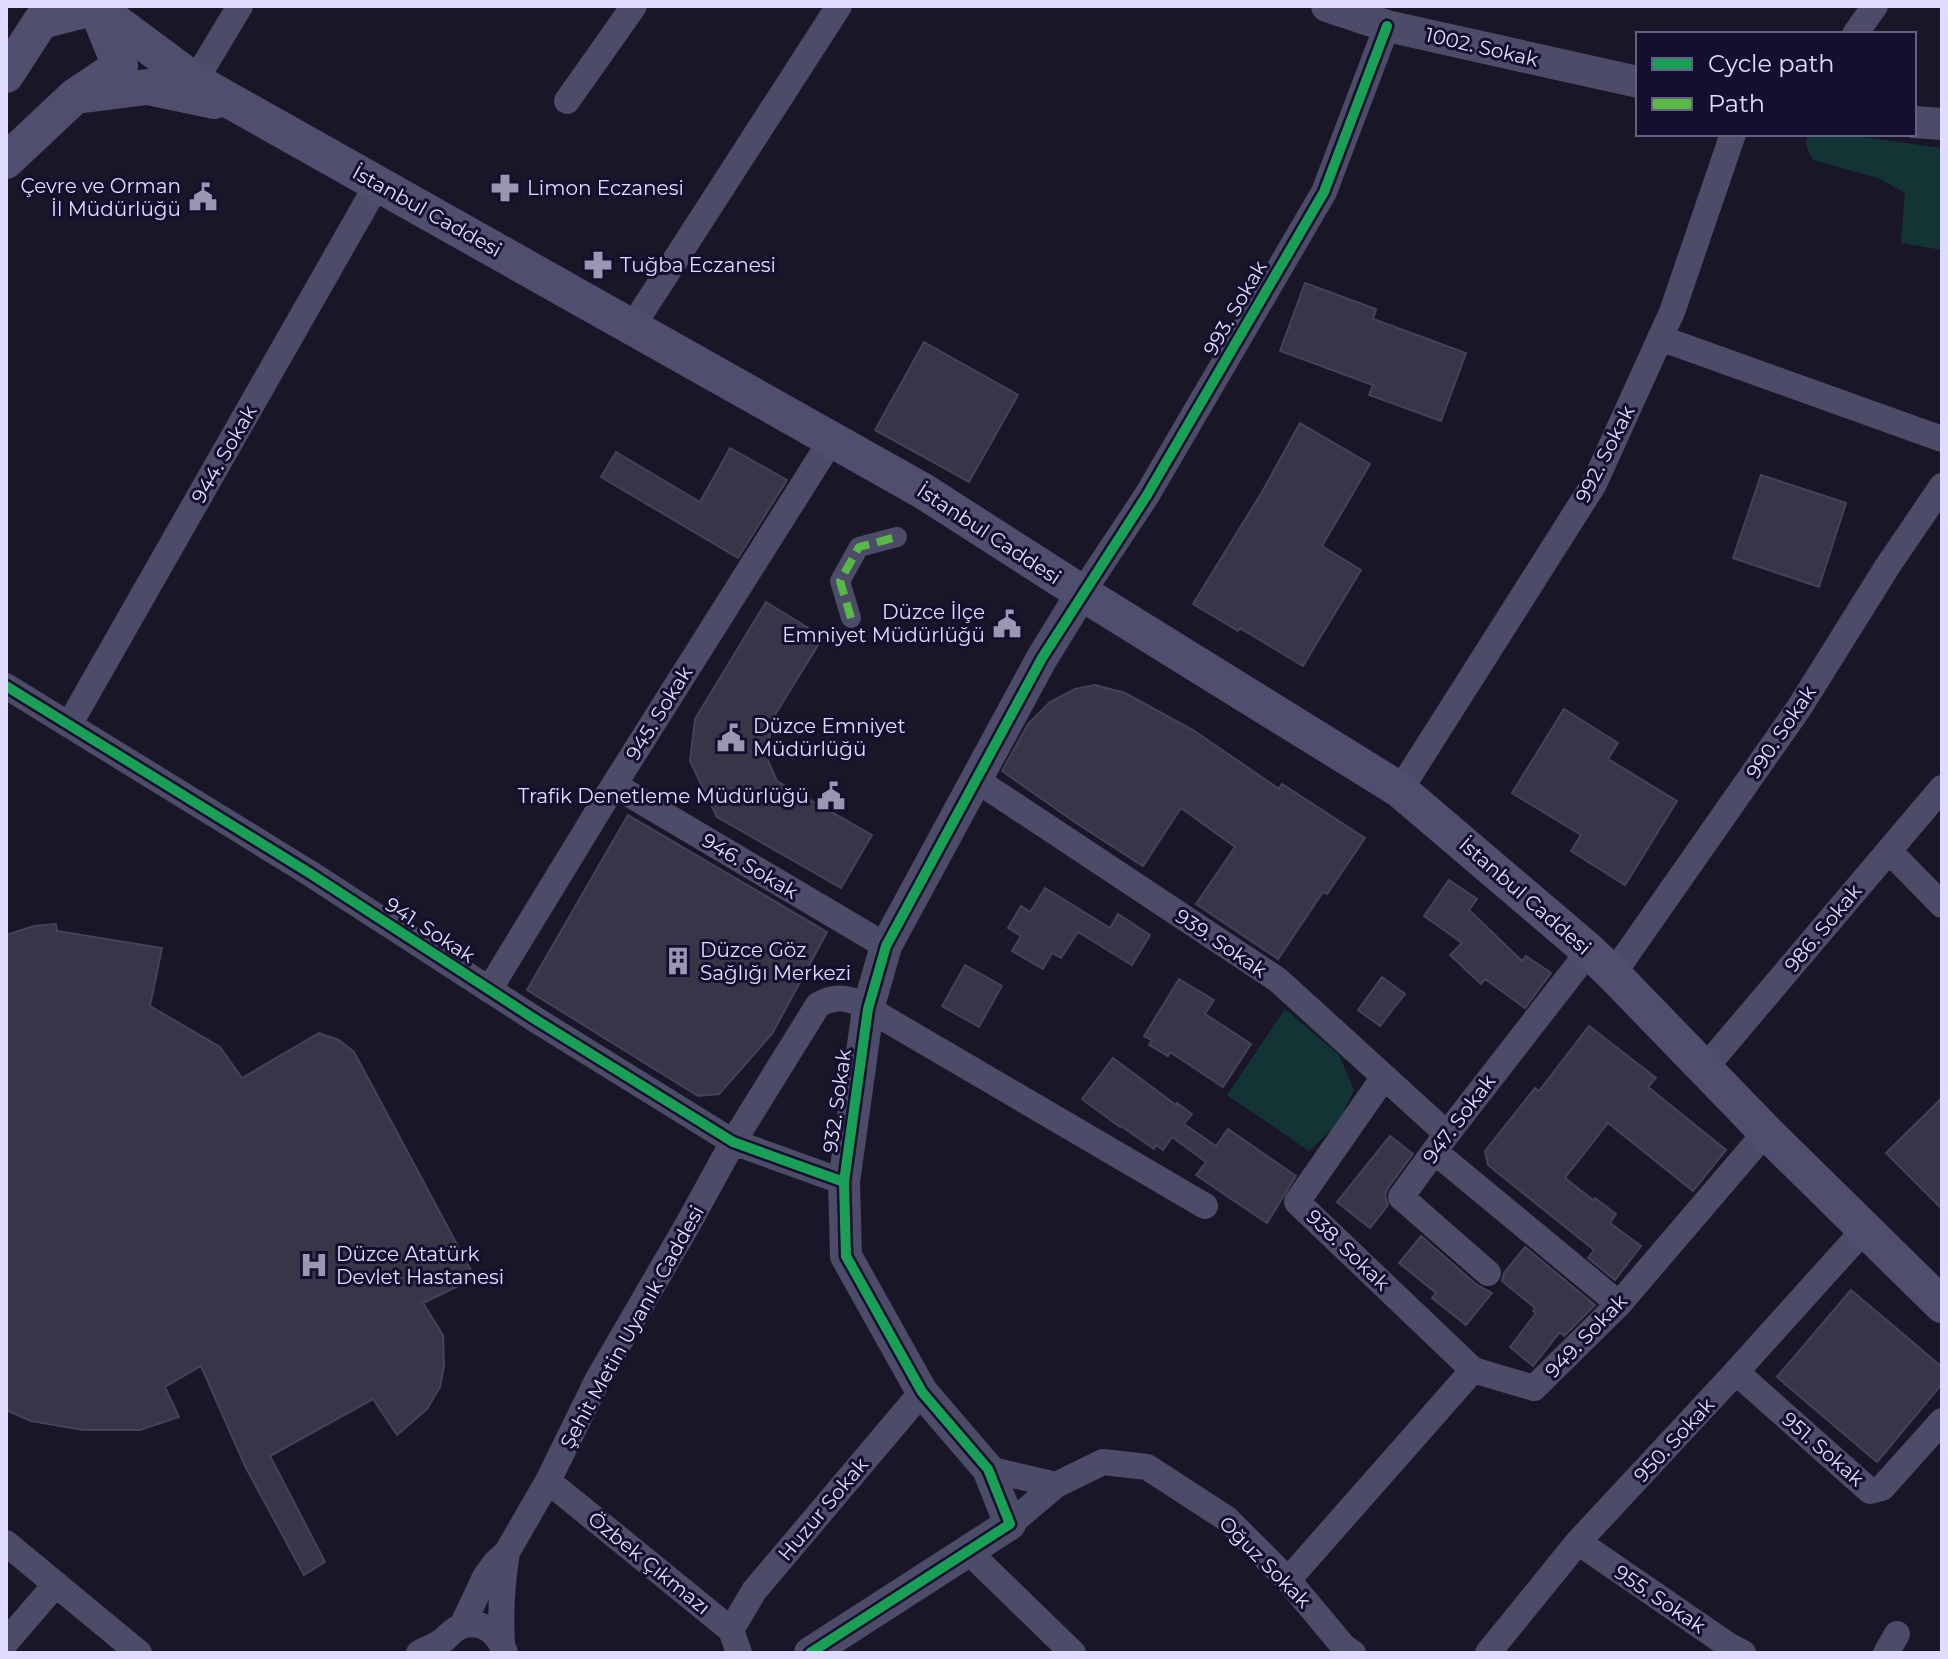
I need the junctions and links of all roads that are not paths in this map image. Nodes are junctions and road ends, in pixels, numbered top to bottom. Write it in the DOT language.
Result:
graph roads {
  1 [pos="95,6"];
  2 [pos="240,6"];
  3 [pos="634,6"];
  4 [pos="839,6"];
  5 [pos="1327,6"];
  6 [pos="1875,6"];
  7 [pos="1387,26"];
  8 [pos="1856,32"];
  9 [pos="6,75"];
  10 [pos="195,81"];
  11 [pos="1636,82"];
  12 [pos="74,97"];
  13 [pos="567,101"];
  14 [pos="244,108"];
  15 [pos="1916,122"];
  16 [pos="1942,124"];
  17 [pos="1732,136"];
  18 [pos="6,161"];
  19 [pos="378,183"];
  20 [pos="632,327"];
  21 [pos="1660,338"];
  22 [pos="832,439"];
  23 [pos="1942,439"];
  24 [pos="1940,495"];
  25 [pos="897,537"];
  26 [pos="1082,593"];
  27 [pos="851,618"];
  28 [pos="6,686"];
  29 [pos="69,725"];
  30 [pos="975,779"];
  31 [pos="614,785"];
  32 [pos="1942,788"];
  33 [pos="1400,790"];
  34 [pos="1889,851"];
  35 [pos="1942,905"];
  36 [pos="886,946"];
  37 [pos="1601,962"];
  38 [pos="489,990"];
  39 [pos="868,1009"];
  40 [pos="1704,1069"];
  41 [pos="1384,1077"];
  42 [pos="1766,1132"];
  43 [pos="733,1142"];
  44 [pos="1440,1142"];
  45 [pos="844,1182"];
  46 [pos="1205,1206"];
  47 [pos="1864,1230"];
  48 [pos="1488,1273"];
  49 [pos="1619,1304"];
  50 [pos="1942,1305"];
  51 [pos="1473,1370"];
  52 [pos="1736,1372"];
  53 [pos="922,1392"];
  54 [pos="1942,1421"];
  55 [pos="988,1469"];
  56 [pos="548,1481"];
  57 [pos="1056,1485"];
  58 [pos="1010,1524"];
  59 [pos="1578,1542"];
  60 [pos="6,1543"];
  61 [pos="968,1551"];
  62 [pos="507,1552"];
  63 [pos="1288,1580"];
  64 [pos="56,1584"];
  65 [pos="448,1640"];
  66 [pos="735,1641"];
  67 [pos="6,1642"];
  68 [pos="504,1648"];
  69 [pos="1731,1650"];
  70 [pos="139,1653"];
  71 [pos="419,1653"];
  72 [pos="810,1653"];
  73 [pos="1073,1653"];
  74 [pos="1353,1653"];
  75 [pos="1488,1653"];
  1 -- 9 [label="main road"];
  1 -- 10 [label="main road, İstanbul Caddesi"];
  1 -- 12 [label="main road"];
  2 -- 10 [label="street"];
  3 -- 13 [label="street"];
  4 -- 20 [label="street"];
  5 -- 7 [label="street, 1002. Sokak"];
  6 -- 8 [label="street"];
  7 -- 11 [label="street, 1002. Sokak"];
  7 -- 26 [label="street, 993. Sokak"];
  10 -- 14 [label="main road, İstanbul Caddesi"];
  12 -- 14 [label="main road"];
  12 -- 18 [label="main road"];
  14 -- 19 [label="main road, İstanbul Caddesi"];
  15 -- 16 [label="street"];
  17 -- 21 [label="street, 992. Sokak"];
  19 -- 20 [label="main road, İstanbul Caddesi"];
  19 -- 29 [label="street, 944. Sokak"];
  20 -- 22 [label="main road, İstanbul Caddesi"];
  21 -- 23 [label="street"];
  21 -- 33 [label="street, 992. Sokak"];
  22 -- 26 [label="main road, İstanbul Caddesi"];
  22 -- 31 [label="street, 945. Sokak"];
  24 -- 37 [label="street, 990. Sokak"];
  25 -- 27 [label="street"];
  26 -- 30 [label="street, 932. Sokak"];
  26 -- 33 [label="main road, İstanbul Caddesi"];
  28 -- 29 [label="street, 941. Sokak"];
  29 -- 38 [label="street, 941. Sokak"];
  30 -- 36 [label="street, 932. Sokak"];
  30 -- 41 [label="street, 939. Sokak"];
  31 -- 36 [label="street, 946. Sokak"];
  31 -- 38 [label="street, 945. Sokak"];
  32 -- 34 [label="street, 986. Sokak"];
  33 -- 37 [label="main road, İstanbul Caddesi"];
  34 -- 35 [label="street"];
  34 -- 40 [label="street, 986. Sokak"];
  36 -- 39 [label="street, 932. Sokak"];
  37 -- 40 [label="main road, İstanbul Caddesi"];
  37 -- 44 [label="street, 947. Sokak"];
  38 -- 43 [label="street, 941. Sokak"];
  39 -- 43 [label="street, Şehit Metin Uyanık Caddesi"];
  39 -- 45 [label="street, 932. Sokak"];
  39 -- 46 [label="street"];
  40 -- 42 [label="main road, İstanbul Caddesi"];
  41 -- 44 [label="street, 939. Sokak"];
  41 -- 51 [label="street, 938. Sokak"];
  42 -- 47 [label="main road, İstanbul Caddesi"];
  42 -- 49 [label="street, 949. Sokak"];
  43 -- 45 [label="street, 941. Sokak"];
  43 -- 56 [label="street, Şehit Metin Uyanık Caddesi"];
  44 -- 48 [label="street, 947. Sokak"];
  44 -- 49 [label="street, 939. Sokak"];
  45 -- 53 [label="street, 932. Sokak"];
  47 -- 50 [label="main road, İstanbul Caddesi"];
  47 -- 52 [label="street, 950. Sokak"];
  49 -- 51 [label="street, 949. Sokak"];
  51 -- 63 [label="street"];
  52 -- 54 [label="street, 951. Sokak"];
  52 -- 59 [label="street, 950. Sokak"];
  53 -- 55 [label="street, 932. Sokak"];
  53 -- 66 [label="street, Huzur Sokak"];
  55 -- 57 [label="street"];
  55 -- 58 [label="street, 932. Sokak"];
  56 -- 62 [label="street, Şehit Metin Uyanık Caddesi"];
  56 -- 66 [label="street, Özbek Çıkmazı"];
  57 -- 58 [label="street, Oğuz Sokak"];
  57 -- 63 [label="street, Oğuz Sokak"];
  58 -- 61 [label="street"];
  59 -- 69 [label="street, 955. Sokak"];
  59 -- 75 [label="street, 950. Sokak"];
  60 -- 64 [label="street"];
  61 -- 72 [label="street"];
  61 -- 73 [label="street"];
  62 -- 65 [label="street, Şehit Metin Uyanık Caddesi"];
  62 -- 68 [label="street, Şehit Metin Uyanık Caddesi"];
  63 -- 74 [label="street, Oğuz Sokak"];
  64 -- 67 [label="street"];
  64 -- 70 [label="street"];
  65 -- 68 [label="street"];
  65 -- 71 [label="street"];
}
